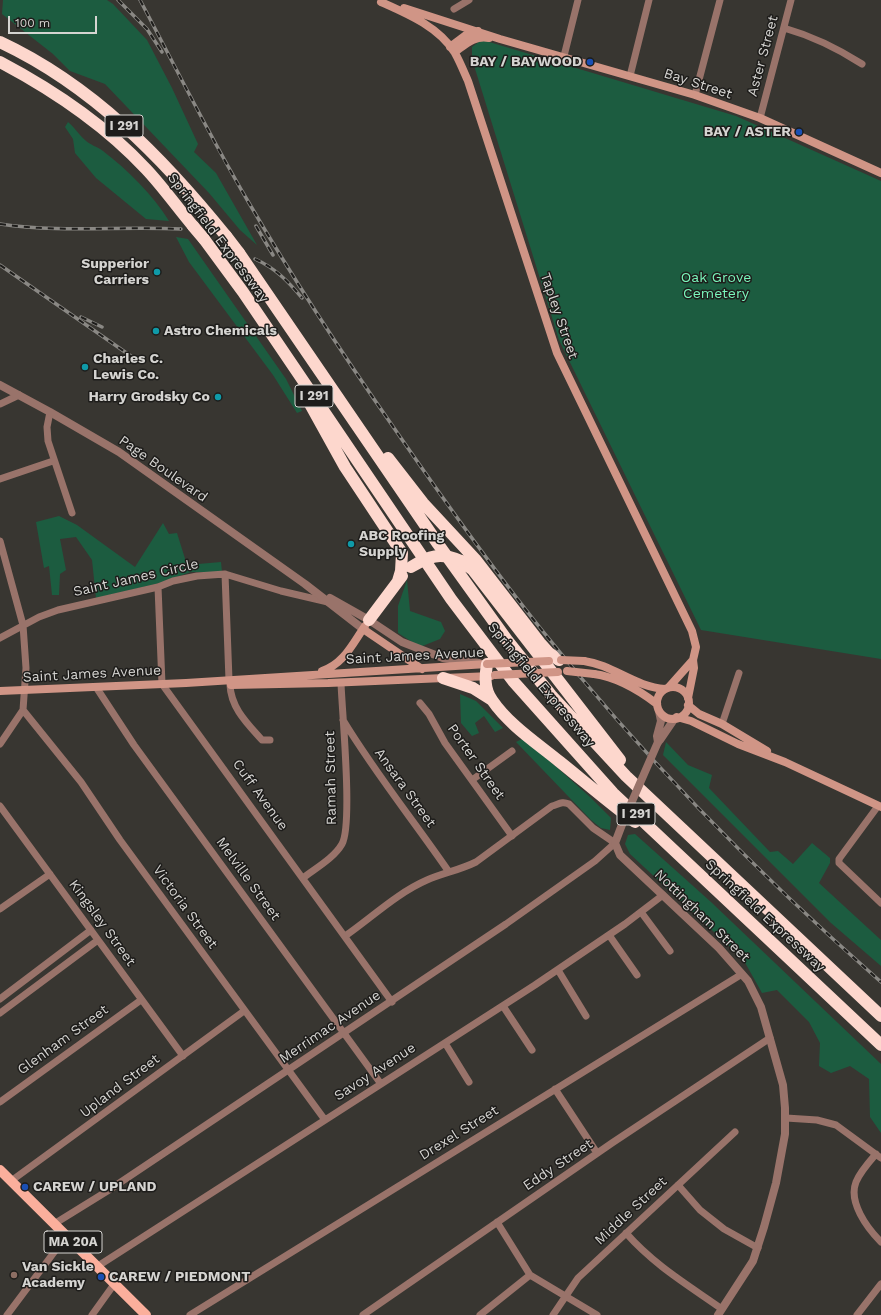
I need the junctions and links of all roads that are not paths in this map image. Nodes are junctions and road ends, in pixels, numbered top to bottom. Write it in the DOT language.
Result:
graph roads {
  1 [pos="469,0"];
  2 [pos="578,0"];
  3 [pos="649,0"];
  4 [pos="720,0"];
  5 [pos="791,0"];
  6 [pos="380,1"];
  7 [pos="454,8"];
  8 [pos="784,28"];
  9 [pos="479,31"];
  10 [pos="500,39"];
  11 [pos="0,42"];
  12 [pos="452,50"];
  13 [pos="564,56"];
  14 [pos="0,62"];
  15 [pos="862,64"];
  16 [pos="630,76"];
  17 [pos="695,95"];
  18 [pos="760,118"];
  19 [pos="881,173"];
  20 [pos="287,357"];
  21 [pos="0,385"];
  22 [pos="19,395"];
  23 [pos="0,404"];
  24 [pos="348,411"];
  25 [pos="50,412"];
  26 [pos="53,462"];
  27 [pos="0,479"];
  28 [pos="72,514"];
  29 [pos="0,541"];
  30 [pos="225,574"];
  31 [pos="398,582"];
  32 [pos="305,584"];
  33 [pos="158,587"];
  34 [pos="328,602"];
  35 [pos="366,624"];
  36 [pos="23,626"];
  37 [pos="0,638"];
  38 [pos="693,660"];
  39 [pos="557,663"];
  40 [pos="422,669"];
  41 [pos="489,672"];
  42 [pos="739,673"];
  43 [pos="304,676"];
  44 [pos="443,678"];
  45 [pos="229,682"];
  46 [pos="341,683"];
  47 [pos="162,684"];
  48 [pos="96,687"];
  49 [pos="667,688"];
  50 [pos="26,690"];
  51 [pos="0,691"];
  52 [pos="492,700"];
  53 [pos="688,701"];
  54 [pos="420,702"];
  55 [pos="658,708"];
  56 [pos="23,710"];
  57 [pos="676,718"];
  58 [pos="342,719"];
  59 [pos="722,724"];
  60 [pos="270,740"];
  61 [pos="658,742"];
  62 [pos="0,744"];
  63 [pos="512,752"];
  64 [pos="785,762"];
  65 [pos="472,780"];
  66 [pos="0,806"];
  67 [pos="880,807"];
  68 [pos="663,812"];
  69 [pos="512,836"];
  70 [pos="615,843"];
  71 [pos="672,849"];
  72 [pos="449,872"];
  73 [pos="50,874"];
  74 [pos="303,878"];
  75 [pos="663,895"];
  76 [pos="881,903"];
  77 [pos="0,909"];
  78 [pos="641,912"];
  79 [pos="91,930"];
  80 [pos="609,935"];
  81 [pos="345,936"];
  82 [pos="98,940"];
  83 [pos="670,951"];
  84 [pos="558,970"];
  85 [pos="742,974"];
  86 [pos="637,975"];
  87 [pos="0,999"];
  88 [pos="141,1000"];
  89 [pos="392,1002"];
  90 [pos="503,1006"];
  91 [pos="244,1011"];
  92 [pos="0,1013"];
  93 [pos="586,1016"];
  94 [pos="881,1016"];
  95 [pos="345,1033"];
  96 [pos="770,1038"];
  97 [pos="445,1043"];
  98 [pos="881,1045"];
  99 [pos="532,1050"];
  100 [pos="182,1056"];
  101 [pos="288,1070"];
  102 [pos="469,1082"];
  103 [pos="382,1084"];
  104 [pos="555,1089"];
  105 [pos="0,1102"];
  106 [pos="786,1118"];
  107 [pos="325,1120"];
  108 [pos="735,1132"];
  109 [pos="597,1153"];
  110 [pos="878,1156"];
  111 [pos="0,1170"];
  112 [pos="11,1181"];
  113 [pos="678,1185"];
  114 [pos="497,1222"];
  115 [pos="54,1224"];
  116 [pos="626,1233"];
  117 [pos="67,1235"];
  118 [pos="881,1242"];
  119 [pos="758,1248"];
  120 [pos="98,1266"];
  121 [pos="530,1275"];
  122 [pos="116,1283"];
  123 [pos="881,1284"];
  124 [pos="566,1295"];
  125 [pos="720,1312"];
  126 [pos="7,1315"];
  127 [pos="92,1315"];
  128 [pos="146,1315"];
  129 [pos="190,1315"];
  130 [pos="363,1315"];
  131 [pos="480,1315"];
  132 [pos="553,1315"];
  133 [pos="597,1315"];
  134 [pos="858,1315"];
  1 -- 7 [label="street"];
  2 -- 13 [label="street"];
  3 -- 16 [label="street"];
  4 -- 17 [label="street"];
  5 -- 8 [label="street, Aster Street"];
  6 -- 9 [label="main road, Bay Street"];
  6 -- 12 [label="main road, Tapley Street"];
  8 -- 15 [label="street"];
  8 -- 18 [label="street, Aster Street"];
  9 -- 10 [label="main road, Bay Street"];
  9 -- 12 [label="main road"];
  10 -- 12 [label="main road, Bay Street"];
  10 -- 13 [label="main road, Bay Street"];
  11 -- 24 [label="highway, Springfield Expressway / I 291, bridge"];
  12 -- 38 [label="main road, Tapley Street"];
  13 -- 16 [label="main road, Bay Street"];
  14 -- 20 [label="highway, Springfield Expressway / I 291, bridge"];
  16 -- 17 [label="main road, Bay Street"];
  17 -- 18 [label="main road, Bay Street"];
  18 -- 19 [label="main road, Bay Street"];
  20 -- 31 [label="highway"];
  20 -- 71 [label="highway, Springfield Expressway / I 291"];
  21 -- 22 [label="street, Page Boulevard"];
  22 -- 23 [label="street"];
  22 -- 25 [label="street, Page Boulevard"];
  24 -- 39 [label="highway"];
  24 -- 68 [label="highway, Springfield Expressway / I 291"];
  25 -- 26 [label="street"];
  25 -- 32 [label="street, Page Boulevard"];
  26 -- 27 [label="street"];
  26 -- 28 [label="street"];
  29 -- 36 [label="street"];
  30 -- 33 [label="street, Saint James Circle"];
  30 -- 34 [label="street, Saint James Circle"];
  30 -- 45 [label="street"];
  31 -- 35 [label="highway"];
  31 -- 68 [label="highway, bridge"];
  32 -- 34 [label="street, Page Boulevard"];
  32 -- 35 [label="street, Page Boulevard"];
  33 -- 36 [label="street, Saint James Circle"];
  33 -- 47 [label="street"];
  34 -- 35 [label="street, Page Boulevard"];
  35 -- 40 [label="main road, Page Boulevard"];
  35 -- 41 [label="street, Page Boulevard"];
  35 -- 43 [label="main road"];
  36 -- 37 [label="street, Saint James Circle"];
  36 -- 50 [label="street"];
  38 -- 49 [label="main road"];
  38 -- 53 [label="main road, Tapley Street"];
  39 -- 41 [label="main road, Saint James Avenue, bridge"];
  39 -- 41 [label="main road, Saint James Avenue, bridge"];
  39 -- 49 [label="main road, Saint James Avenue, bridge"];
  39 -- 55 [label="main road, Saint James Avenue, bridge"];
  40 -- 41 [label="main road, Saint James Avenue"];
  40 -- 43 [label="main road, Saint James Avenue"];
  40 -- 44 [label="main road, Page Boulevard"];
  41 -- 44 [label="main road, Saint James Avenue"];
  41 -- 52 [label="highway"];
  42 -- 59 [label="street"];
  43 -- 45 [label="main road, Saint James Avenue"];
  44 -- 46 [label="main road, Saint James Avenue"];
  44 -- 52 [label="highway"];
  45 -- 46 [label="main road, Saint James Avenue"];
  45 -- 47 [label="main road, Saint James Avenue"];
  45 -- 60 [label="street"];
  46 -- 58 [label="street, Ramah Street"];
  47 -- 48 [label="main road, Saint James Avenue"];
  47 -- 74 [label="street, Cuff Avenue"];
  48 -- 50 [label="main road, Saint James Avenue"];
  48 -- 95 [label="street, Melville Street"];
  49 -- 53 [label="main road"];
  49 -- 55 [label="main road"];
  50 -- 51 [label="main road, Saint James Avenue"];
  50 -- 56 [label="street"];
  52 -- 71 [label="highway"];
  53 -- 57 [label="main road"];
  53 -- 59 [label="main road"];
  54 -- 65 [label="street, Porter Street"];
  55 -- 57 [label="main road"];
  55 -- 61 [label="street"];
  56 -- 62 [label="street"];
  56 -- 91 [label="street, Victoria Street"];
  57 -- 61 [label="street"];
  57 -- 64 [label="main road"];
  58 -- 72 [label="street, Ansara Street"];
  58 -- 74 [label="street, Ramah Street"];
  59 -- 64 [label="main road"];
  61 -- 70 [label="street, bridge"];
  63 -- 65 [label="street"];
  64 -- 67 [label="main road"];
  65 -- 69 [label="street, Porter Street"];
  66 -- 73 [label="street, Kingsley Street"];
  67 -- 76 [label="street"];
  68 -- 94 [label="highway, Springfield Expressway / I 291"];
  69 -- 70 [label="street, Nottingham Street"];
  69 -- 72 [label="street"];
  70 -- 75 [label="street, Nottingham Street"];
  70 -- 89 [label="street, Merrimac Avenue"];
  71 -- 98 [label="highway, Springfield Expressway / I 291"];
  72 -- 81 [label="street"];
  73 -- 77 [label="street"];
  73 -- 79 [label="street, Kingsley Street"];
  74 -- 81 [label="street, Cuff Avenue"];
  75 -- 78 [label="street, Savoy Avenue"];
  75 -- 85 [label="street, Nottingham Street"];
  78 -- 80 [label="street, Savoy Avenue"];
  78 -- 83 [label="street"];
  79 -- 82 [label="street, Kingsley Street"];
  79 -- 87 [label="street"];
  80 -- 84 [label="street, Savoy Avenue"];
  80 -- 86 [label="street"];
  81 -- 89 [label="street, Cuff Avenue"];
  82 -- 88 [label="street, Kingsley Street"];
  82 -- 92 [label="street"];
  84 -- 90 [label="street, Savoy Avenue"];
  84 -- 93 [label="street"];
  85 -- 96 [label="street, Nottingham Street"];
  85 -- 104 [label="street, Drexel Street"];
  88 -- 100 [label="street, Kingsley Street"];
  88 -- 105 [label="street, Glenham Street"];
  89 -- 95 [label="street, Merrimac Avenue"];
  90 -- 97 [label="street, Savoy Avenue"];
  90 -- 99 [label="street"];
  91 -- 100 [label="street, Upland Street"];
  91 -- 101 [label="street, Victoria Street"];
  95 -- 101 [label="street, Merrimac Avenue"];
  95 -- 103 [label="street, Melville Street"];
  96 -- 106 [label="street, Nottingham Street"];
  96 -- 109 [label="street, Eddy Street"];
  97 -- 102 [label="street"];
  97 -- 103 [label="street, Savoy Avenue"];
  100 -- 112 [label="street, Upland Street"];
  101 -- 107 [label="street, Victoria Street"];
  101 -- 115 [label="street, Merrimac Avenue"];
  103 -- 107 [label="street, Savoy Avenue"];
  104 -- 109 [label="street"];
  104 -- 129 [label="street, Drexel Street"];
  106 -- 110 [label="street"];
  106 -- 119 [label="street, Nottingham Street"];
  107 -- 120 [label="street, Savoy Avenue"];
  108 -- 113 [label="street, Middle Street"];
  109 -- 114 [label="street, Eddy Street"];
  110 -- 118 [label="street"];
  111 -- 112 [label="main road, MA 20A"];
  112 -- 115 [label="main road, MA 20A"];
  113 -- 116 [label="street, Middle Street"];
  113 -- 119 [label="street"];
  114 -- 121 [label="street"];
  114 -- 130 [label="street, Eddy Street"];
  115 -- 117 [label="main road, MA 20A"];
  116 -- 124 [label="street, Middle Street"];
  116 -- 125 [label="street"];
  117 -- 120 [label="main road, MA 20A"];
  117 -- 126 [label="street"];
  119 -- 125 [label="street, Nottingham Street"];
  120 -- 122 [label="main road, MA 20A"];
  121 -- 124 [label="street"];
  121 -- 131 [label="street"];
  122 -- 127 [label="street"];
  122 -- 128 [label="main road, MA 20A"];
  123 -- 134 [label="street"];
  124 -- 132 [label="street, Middle Street"];
  124 -- 133 [label="street"];
}
